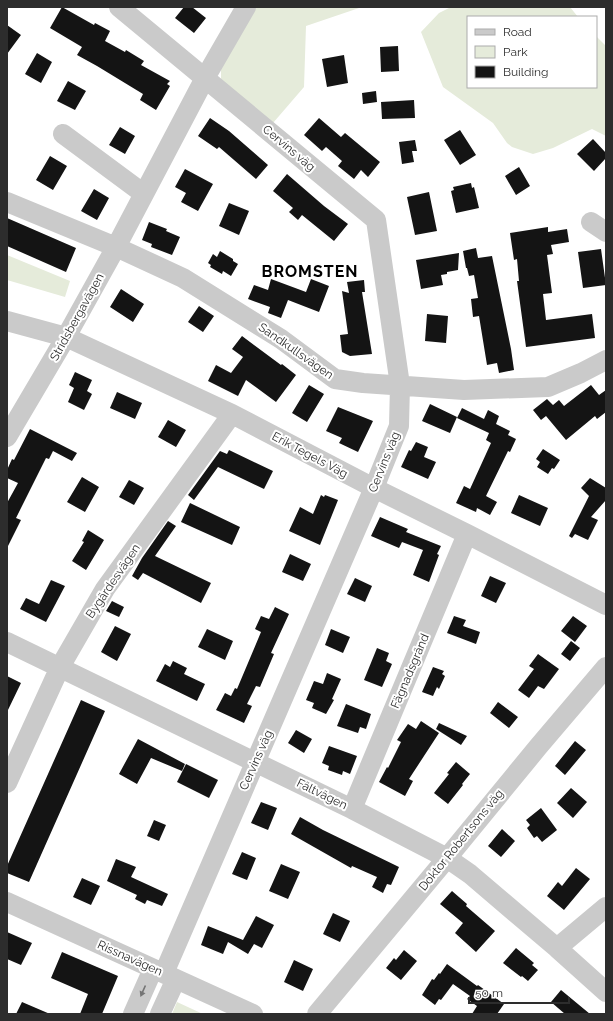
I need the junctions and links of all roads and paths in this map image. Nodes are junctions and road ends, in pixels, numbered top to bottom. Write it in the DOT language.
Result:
graph roads {
  1 [pos="119,7"];
  2 [pos="246,7"];
  3 [pos="205,78"];
  4 [pos="63,134"];
  5 [pos="144,194"];
  6 [pos="7,202"];
  7 [pos="116,247"];
  8 [pos="7,321"];
  9 [pos="66,337"];
  10 [pos="606,360"];
  11 [pos="400,384"];
  12 [pos="232,414"];
  13 [pos="7,438"];
  14 [pos="374,488"];
  15 [pos="467,534"];
  16 [pos="606,606"];
  17 [pos="7,642"];
  18 [pos="606,666"];
  19 [pos="60,667"];
  20 [pos="256,762"];
  21 [pos="7,783"];
  22 [pos="352,809"];
  23 [pos="447,858"];
  24 [pos="7,902"];
  25 [pos="606,907"];
  26 [pos="557,948"];
  27 [pos="164,974"];
  28 [pos="606,992"];
  29 [pos="133,1014"];
  30 [pos="160,1014"];
  31 [pos="253,1014"];
  32 [pos="317,1014"];
  1 -- 3 [label="street, Cervins väg"];
  2 -- 3 [label="street, Stridsbergavägen"];
  3 -- 5 [label="street, Stridsbergavägen"];
  3 -- 11 [label="street, Cervins väg"];
  4 -- 5 [label="street"];
  5 -- 7 [label="street, Stridsbergavägen"];
  6 -- 7 [label="street, Sandkullsvägen"];
  7 -- 9 [label="street, Stridsbergavägen"];
  7 -- 11 [label="street, Sandkullsvägen"];
  8 -- 9 [label="street, Erik Tegels Väg"];
  9 -- 12 [label="street, Erik Tegels Väg"];
  9 -- 13 [label="street, Stridsbergavägen"];
  10 -- 11 [label="street, Sandkullsvägen"];
  11 -- 14 [label="street, Cervins väg"];
  12 -- 14 [label="street, Erik Tegels Väg"];
  12 -- 19 [label="street, Bygärdesvägen"];
  14 -- 15 [label="street, Erik Tegels Väg"];
  14 -- 20 [label="street, Cervins väg"];
  15 -- 16 [label="street, Erik Tegels Väg"];
  15 -- 22 [label="street, Fägnadsgränd"];
  17 -- 19 [label="street, Fältvägen"];
  18 -- 23 [label="street, Doktor Robertsons väg"];
  19 -- 20 [label="street, Fältvägen"];
  19 -- 21 [label="street, Bygärdesvägen"];
  20 -- 22 [label="street, Fältvägen"];
  20 -- 27 [label="street, Cervins väg"];
  22 -- 23 [label="street, Fältvägen"];
  23 -- 26 [label="street, Fältvägen"];
  23 -- 32 [label="street, Doktor Robertsons väg"];
  24 -- 27 [label="street, Rissnavägen"];
  25 -- 26 [label="street"];
  26 -- 28 [label="street, Fältvägen"];
  27 -- 29 [label="street, Cervins väg, one-way"];
  27 -- 30 [label="street, Cervins väg"];
  27 -- 31 [label="street, Rissnavägen"];
}
